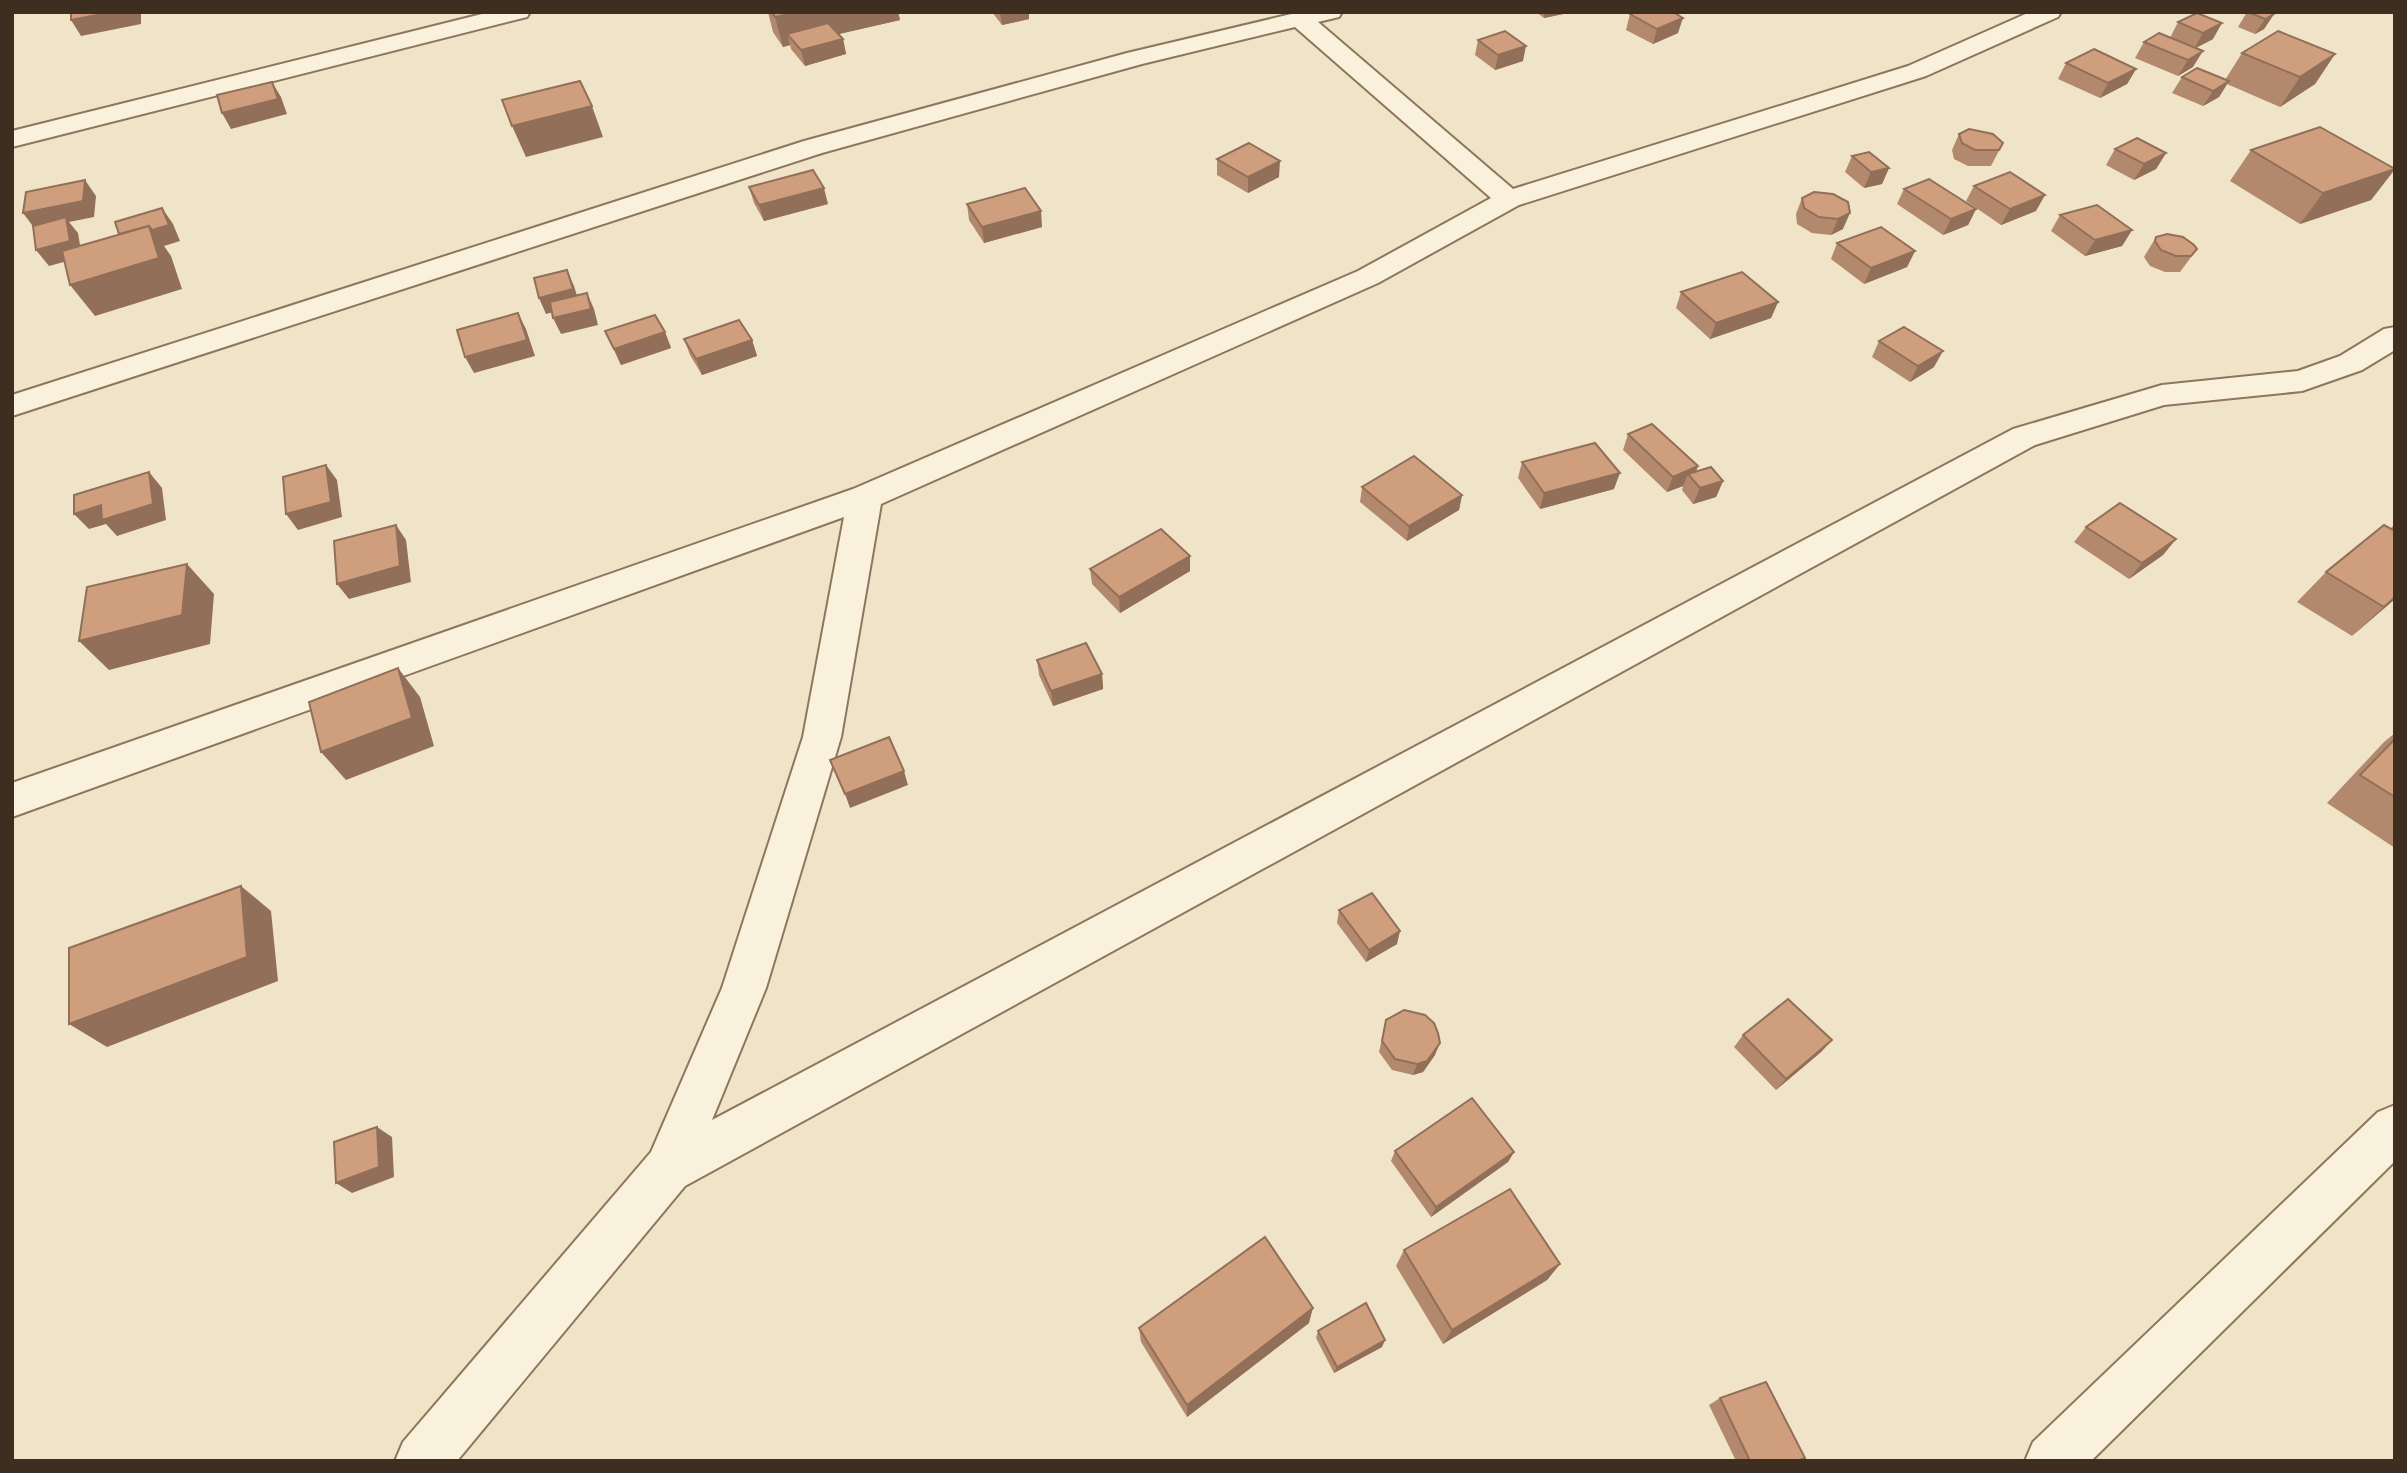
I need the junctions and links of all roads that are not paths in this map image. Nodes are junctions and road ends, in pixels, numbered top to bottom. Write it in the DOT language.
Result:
graph roads {
  1 [pos="519,12"];
  2 [pos="1331,12"];
  3 [pos="2050,12"];
  4 [pos="1302,21"];
  5 [pos="12,139"];
  6 [pos="1509,199"];
  7 [pos="2395,336"];
  8 [pos="12,406"];
  9 [pos="865,497"];
  10 [pos="12,800"];
  11 [pos="2395,1128"];
  12 [pos="668,1169"];
  13 [pos="422,1461"];
  14 [pos="2052,1461"];
  1 -- 5 [label="street"];
  2 -- 4 [label="street"];
  3 -- 6 [label="street"];
  4 -- 6 [label="street"];
  4 -- 8 [label="street"];
  6 -- 9 [label="street"];
  7 -- 12 [label="street"];
  9 -- 10 [label="street"];
  9 -- 12 [label="street"];
  11 -- 14 [label="street"];
  12 -- 13 [label="street"];
}
